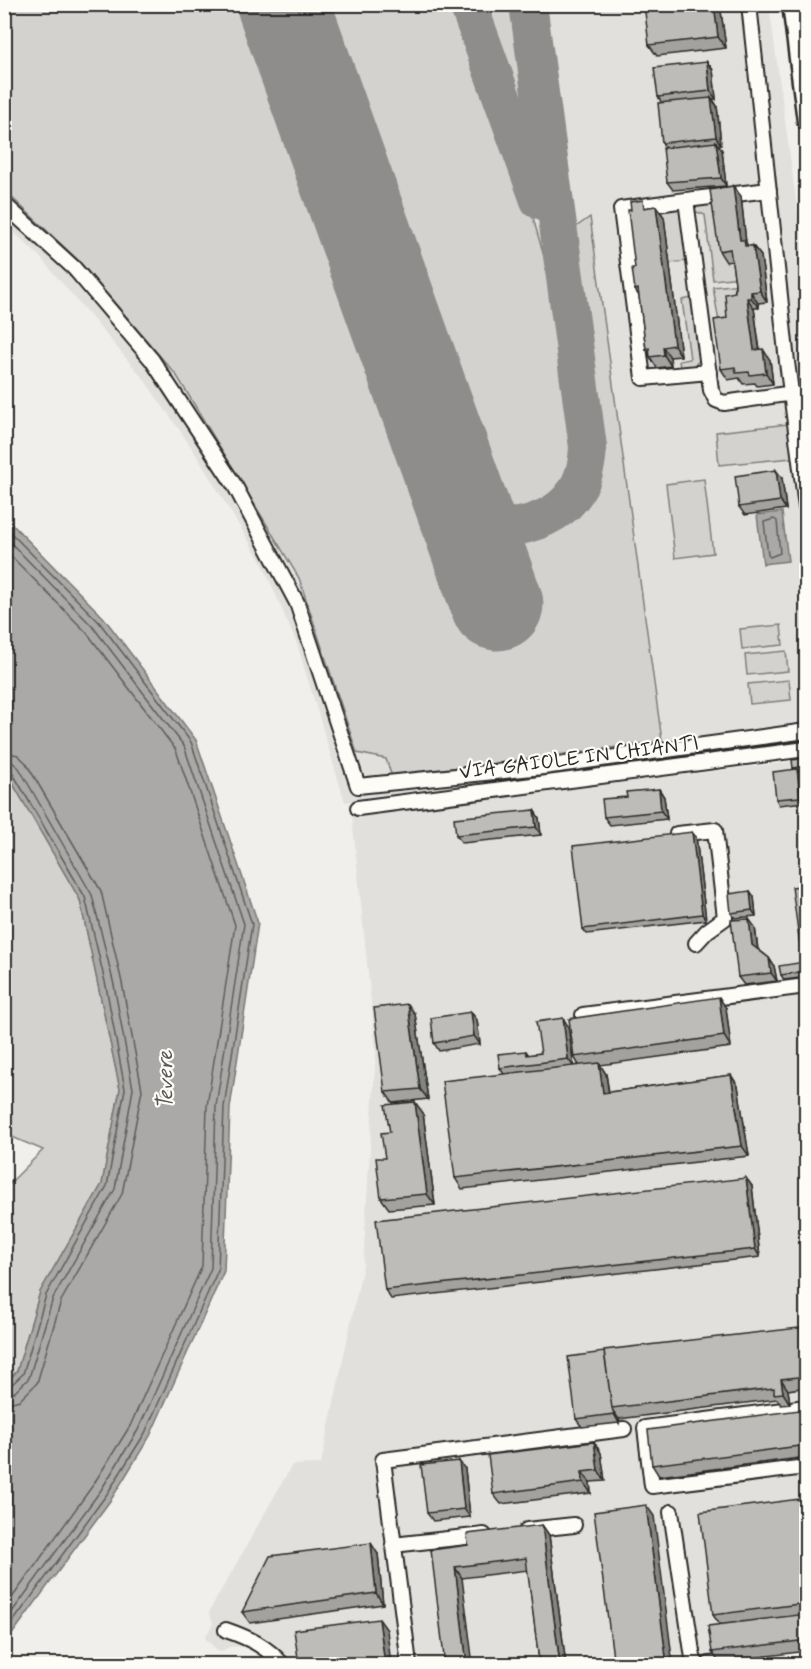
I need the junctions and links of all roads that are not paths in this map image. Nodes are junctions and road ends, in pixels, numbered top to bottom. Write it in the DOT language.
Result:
graph roads {
  1 [pos="749,4"];
  2 [pos="792,4"];
  3 [pos="807,121"];
  4 [pos="769,190"];
  5 [pos="686,200"];
  6 [pos="4,204"];
  7 [pos="709,372"];
  8 [pos="792,393"];
  9 [pos="807,507"];
  10 [pos="807,731"];
  11 [pos="807,749"];
  12 [pos="358,808"];
  13 [pos="657,837"];
  14 [pos="696,944"];
  15 [pos="807,986"];
  16 [pos="583,1015"];
  17 [pos="807,1407"];
  18 [pos="624,1429"];
  19 [pos="807,1467"];
  20 [pos="671,1512"];
  21 [pos="574,1525"];
  22 [pos="518,1531"];
  23 [pos="495,1534"];
  24 [pos="393,1545"];
  25 [pos="226,1630"];
  26 [pos="807,1653"];
  27 [pos="282,1665"];
  28 [pos="409,1665"];
  29 [pos="697,1665"];
  30 [pos="709,1665"];
  1 -- 4 [label="street"];
  2 -- 3 [label="main road"];
  4 -- 5 [label="street"];
  4 -- 8 [label="street"];
  5 -- 7 [label="street"];
  5 -- 7 [label="street"];
  6 -- 10 [label="street"];
  7 -- 8 [label="street"];
  8 -- 9 [label="street"];
  11 -- 12 [label="street, VIA GAIOLE IN CHIANTI"];
  13 -- 14 [label="street"];
  15 -- 16 [label="street"];
  17 -- 19 [label="street"];
  18 -- 24 [label="street"];
  20 -- 29 [label="street"];
  21 -- 22 [label="street"];
  23 -- 24 [label="street"];
  24 -- 28 [label="street"];
  25 -- 27 [label="street"];
  26 -- 30 [label="street"];
}
